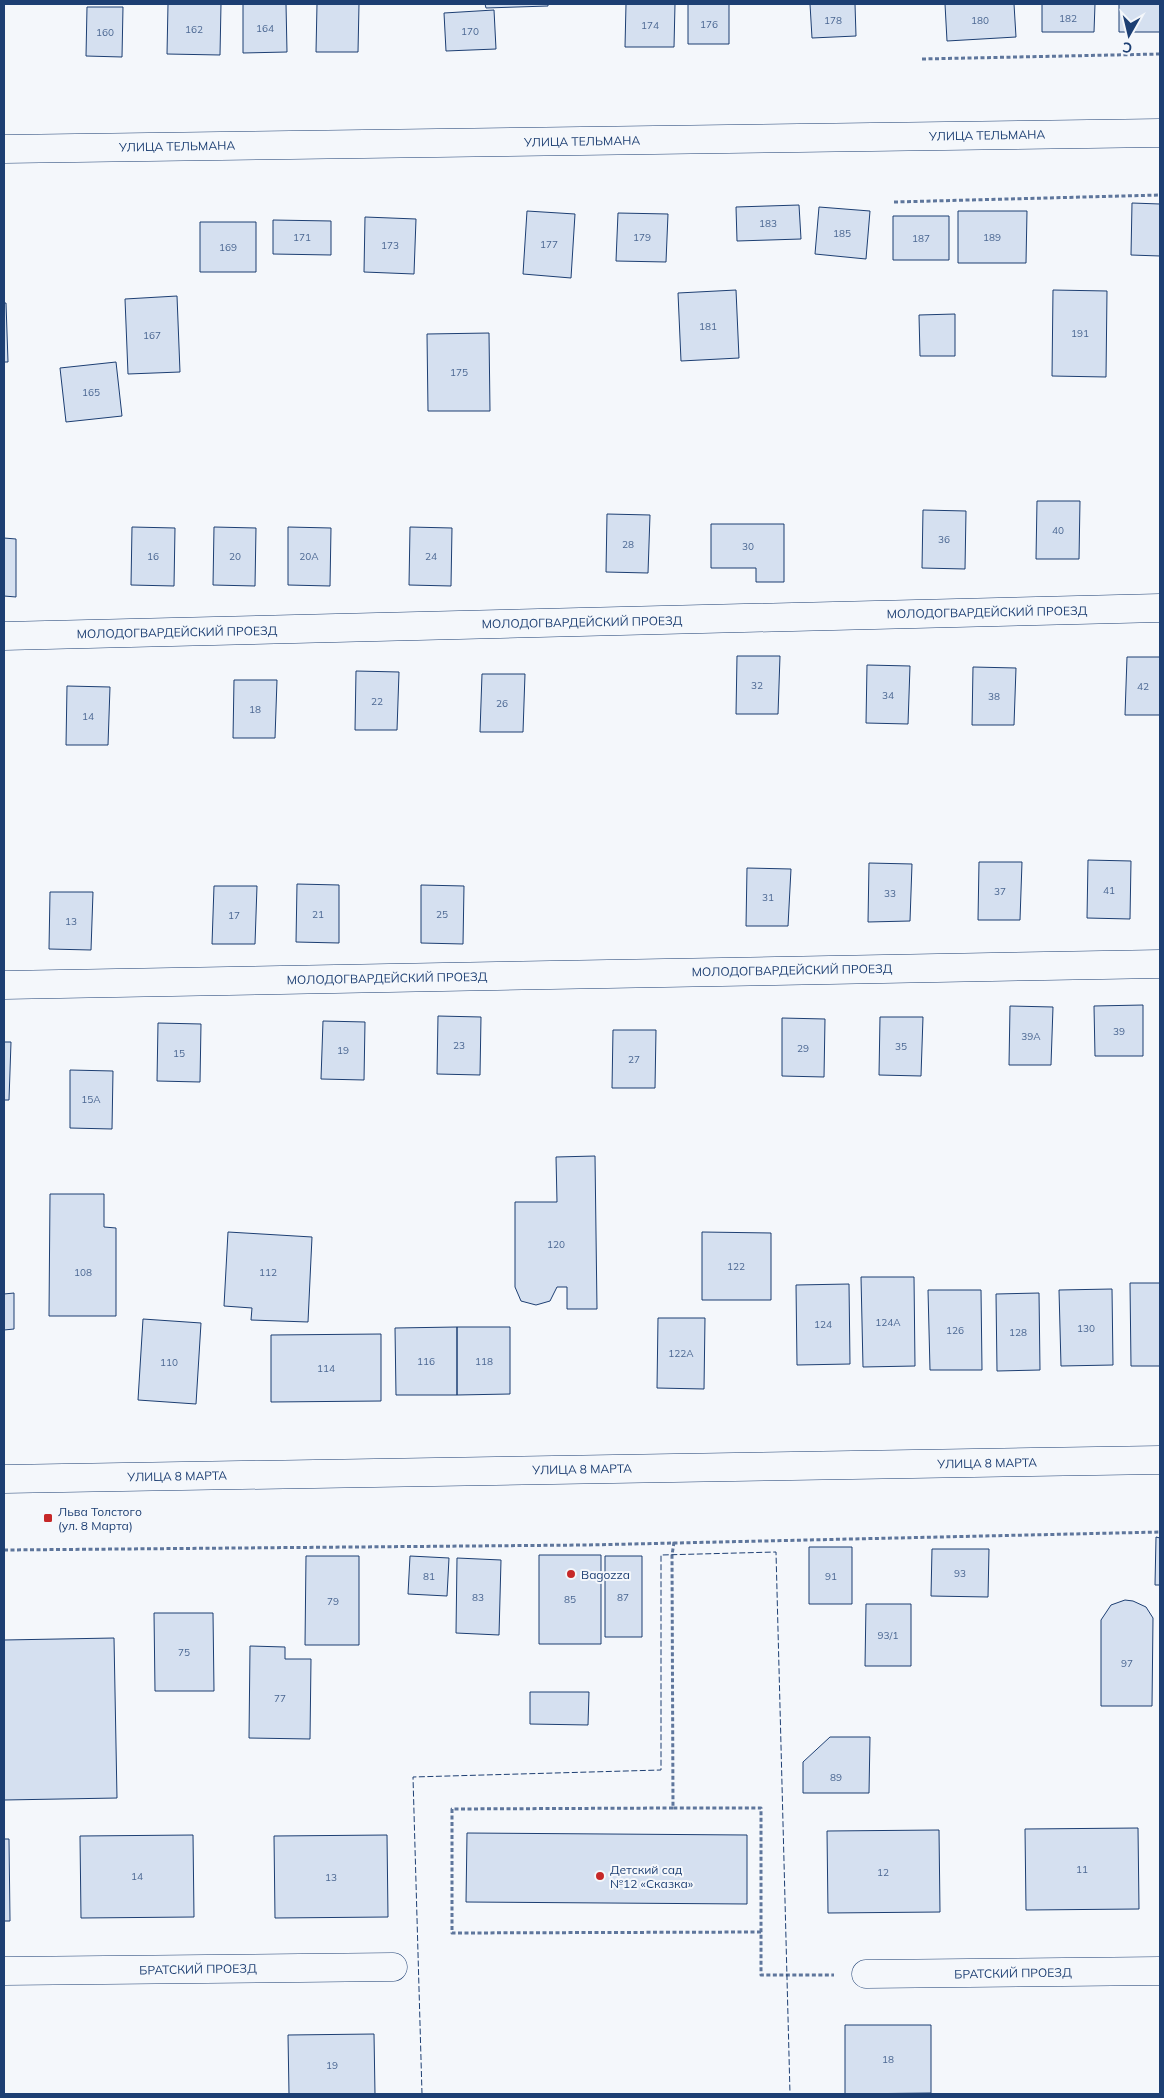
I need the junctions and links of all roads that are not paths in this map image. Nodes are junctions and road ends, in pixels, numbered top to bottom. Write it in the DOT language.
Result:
graph roads {
  1 [pos="1160,133"];
  2 [pos="4,149"];
  3 [pos="1160,608"];
  4 [pos="4,636"];
  5 [pos="1160,964"];
  6 [pos="4,985"];
  7 [pos="1160,1460"];
  8 [pos="4,1479"];
  9 [pos="393,1967"];
  10 [pos="4,1971"];
  11 [pos="1160,1971"];
  12 [pos="866,1974"];
  1 -- 2 [label="street, УЛИЦА ТЕЛЬМАНА"];
  3 -- 4 [label="street, МОЛОДОГВАРДЕЙСКИЙ ПРОЕЗД"];
  5 -- 6 [label="street, МОЛОДОГВАРДЕЙСКИЙ ПРОЕЗД"];
  7 -- 8 [label="street, УЛИЦА 8 МАРТА"];
  9 -- 10 [label="street, БРАТСКИЙ ПРОЕЗД"];
  11 -- 12 [label="street, БРАТСКИЙ ПРОЕЗД"];
}
